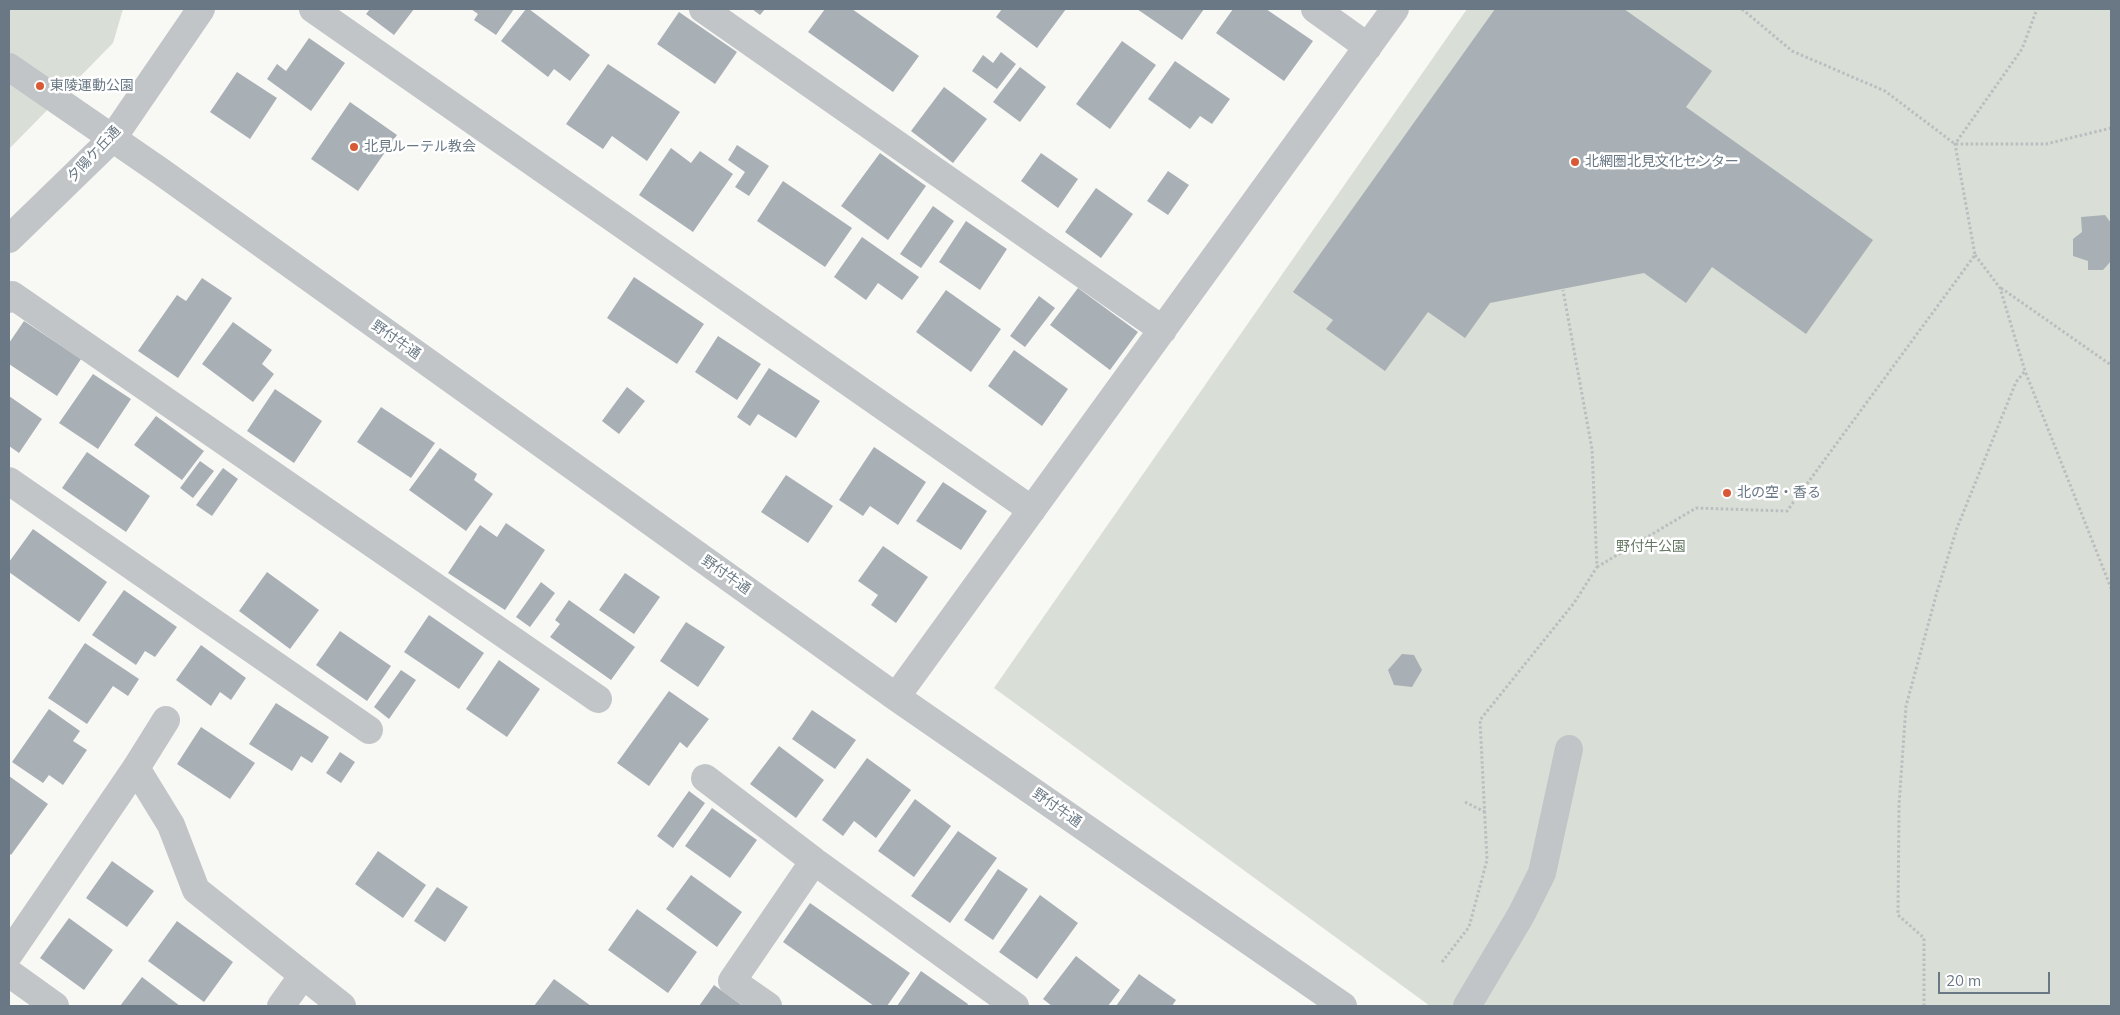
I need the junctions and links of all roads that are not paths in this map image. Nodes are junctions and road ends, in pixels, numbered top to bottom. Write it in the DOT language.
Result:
graph roads {
  1 [pos="202,9"];
  2 [pos="313,9"];
  3 [pos="703,9"];
  4 [pos="1315,9"];
  5 [pos="1395,9"];
  6 [pos="1368,47"];
  7 [pos="9,68"];
  8 [pos="112,139"];
  9 [pos="9,239"];
  10 [pos="9,299"];
  11 [pos="1164,330"];
  12 [pos="9,481"];
  13 [pos="1032,510"];
  14 [pos="896,697"];
  15 [pos="598,699"];
  16 [pos="166,720"];
  17 [pos="369,730"];
  18 [pos="1569,749"];
  19 [pos="136,768"];
  20 [pos="705,778"];
  21 [pos="814,862"];
  22 [pos="9,954"];
  23 [pos="9,973"];
  24 [pos="303,976"];
  25 [pos="54,1006"];
  26 [pos="281,1006"];
  27 [pos="342,1006"];
  28 [pos="768,1006"];
  29 [pos="1015,1006"];
  30 [pos="1343,1006"];
  31 [pos="1467,1006"];
  1 -- 8 [label="street, 夕陽ケ丘通"];
  2 -- 13 [label="street"];
  3 -- 11 [label="street"];
  4 -- 6 [label="street"];
  5 -- 6 [label="street"];
  6 -- 11 [label="street"];
  7 -- 8 [label="street, 野付牛通"];
  8 -- 9 [label="street, 夕陽ケ丘通"];
  8 -- 14 [label="street, 野付牛通"];
  10 -- 15 [label="street"];
  11 -- 13 [label="street"];
  12 -- 17 [label="street"];
  13 -- 14 [label="street"];
  14 -- 30 [label="street, 野付牛通"];
  16 -- 19 [label="street"];
  18 -- 31 [label="street"];
  19 -- 22 [label="street"];
  19 -- 24 [label="street"];
  20 -- 21 [label="street"];
  21 -- 28 [label="street"];
  21 -- 29 [label="street"];
  23 -- 25 [label="street"];
  24 -- 26 [label="street"];
  24 -- 27 [label="street"];
}
